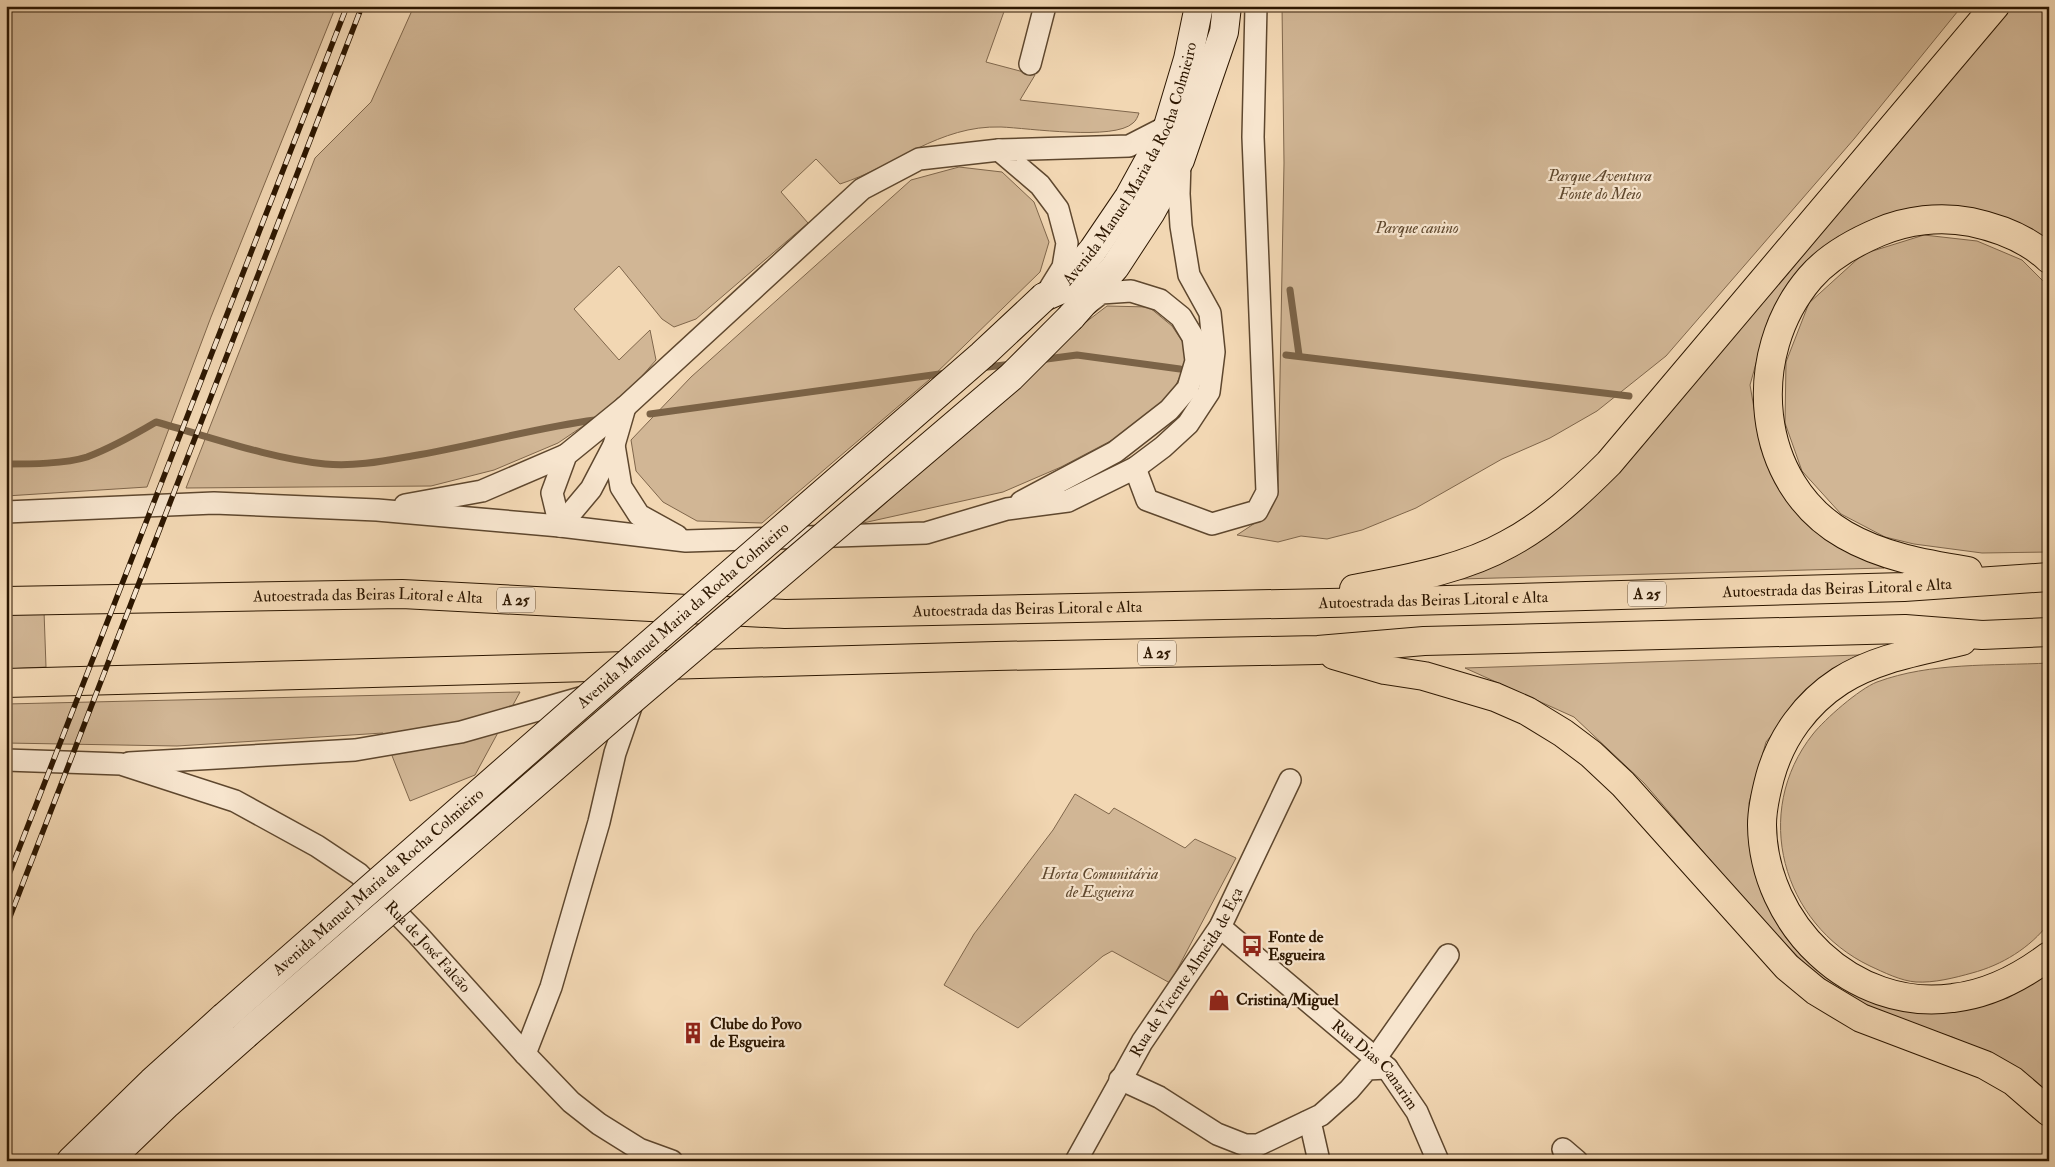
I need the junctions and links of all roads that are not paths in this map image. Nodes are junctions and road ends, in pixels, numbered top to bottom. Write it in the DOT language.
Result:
graph roads {
  1 [pos="1045,6"];
  2 [pos="1199,6"];
  3 [pos="1227,6"];
  4 [pos="1256,6"];
  5 [pos="1995,6"];
  6 [pos="1030,64"];
  7 [pos="1168,126"];
  8 [pos="999,150"];
  9 [pos="1180,160"];
  10 [pos="2049,259"];
  11 [pos="1044,297"];
  12 [pos="1072,316"];
  13 [pos="625,407"];
  14 [pos="614,444"];
  15 [pos="566,455"];
  16 [pos="1135,468"];
  17 [pos="377,510"];
  18 [pos="1007,510"];
  19 [pos="6,512"];
  20 [pos="560,526"];
  21 [pos="686,541"];
  22 [pos="2049,577"];
  23 [pos="2014,578"];
  24 [pos="6,601"];
  25 [pos="1280,602"];
  26 [pos="2049,632"];
  27 [pos="1982,635"];
  28 [pos="1318,650"];
  29 [pos="6,684"];
  30 [pos="590,696"];
  31 [pos="634,698"];
  32 [pos="6,760"];
  33 [pos="121,764"];
  34 [pos="1290,780"];
  35 [pos="1220,927"];
  36 [pos="1448,954"];
  37 [pos="2049,956"];
  38 [pos="525,1054"];
  39 [pos="1381,1064"];
  40 [pos="1120,1079"];
  41 [pos="2049,1112"];
  42 [pos="1307,1122"];
  43 [pos="71,1161"];
  44 [pos="108,1161"];
  45 [pos="672,1161"];
  46 [pos="1076,1161"];
  47 [pos="1319,1161"];
  48 [pos="1438,1161"];
  1 -- 6 [label="street"];
  2 -- 7 [label="main road, Avenida Manuel Maria da Rocha Colmieiro"];
  3 -- 9 [label="main road, Avenida Manuel Maria da Rocha Colmieiro"];
  4 -- 16 [label="street"];
  5 -- 25 [label="highway"];
  7 -- 8 [label="street"];
  7 -- 11 [label="main road, Avenida Manuel Maria da Rocha Colmieiro"];
  8 -- 11 [label="street"];
  8 -- 13 [label="street"];
  9 -- 12 [label="main road, Avenida Manuel Maria da Rocha Colmieiro"];
  9 -- 16 [label="street"];
  10 -- 23 [label="highway"];
  11 -- 30 [label="main road, Avenida Manuel Maria da Rocha Colmieiro, bridge"];
  12 -- 18 [label="street"];
  12 -- 31 [label="main road, Avenida Manuel Maria da Rocha Colmieiro, bridge"];
  13 -- 14 [label="street"];
  13 -- 15 [label="street"];
  14 -- 20 [label="street"];
  14 -- 21 [label="street"];
  15 -- 17 [label="street"];
  15 -- 20 [label="street"];
  16 -- 18 [label="street"];
  17 -- 19 [label="street"];
  17 -- 20 [label="street"];
  18 -- 21 [label="street"];
  20 -- 21 [label="street"];
  22 -- 23 [label="highway, Autoestrada das Beiras Litoral e Alta / A 25"];
  23 -- 25 [label="highway, Autoestrada das Beiras Litoral e Alta / A 25"];
  24 -- 25 [label="highway, Autoestrada das Beiras Litoral e Alta / A 25"];
  26 -- 27 [label="highway, A 25"];
  27 -- 28 [label="highway, A 25"];
  27 -- 37 [label="highway"];
  28 -- 29 [label="highway, A 25"];
  28 -- 41 [label="highway"];
  30 -- 33 [label="street"];
  30 -- 43 [label="main road, Avenida Manuel Maria da Rocha Colmieiro, bridge"];
  31 -- 38 [label="street"];
  31 -- 44 [label="main road, Avenida Manuel Maria da Rocha Colmieiro, bridge"];
  32 -- 33 [label="street, Rua de José Falcão"];
  33 -- 38 [label="street, Rua de José Falcão"];
  34 -- 35 [label="street, Rua de Vicente Almeida de Eça"];
  35 -- 39 [label="street, Rua Dias Canarim"];
  35 -- 40 [label="street, Rua de Vicente Almeida de Eça"];
  36 -- 39 [label="street"];
  38 -- 45 [label="street, Rua de José Falcão"];
  39 -- 42 [label="street"];
  39 -- 48 [label="street, Rua Dias Canarim"];
  40 -- 42 [label="street"];
  40 -- 46 [label="street, Rua de Vicente Almeida de Eça"];
  42 -- 47 [label="street"];
}
